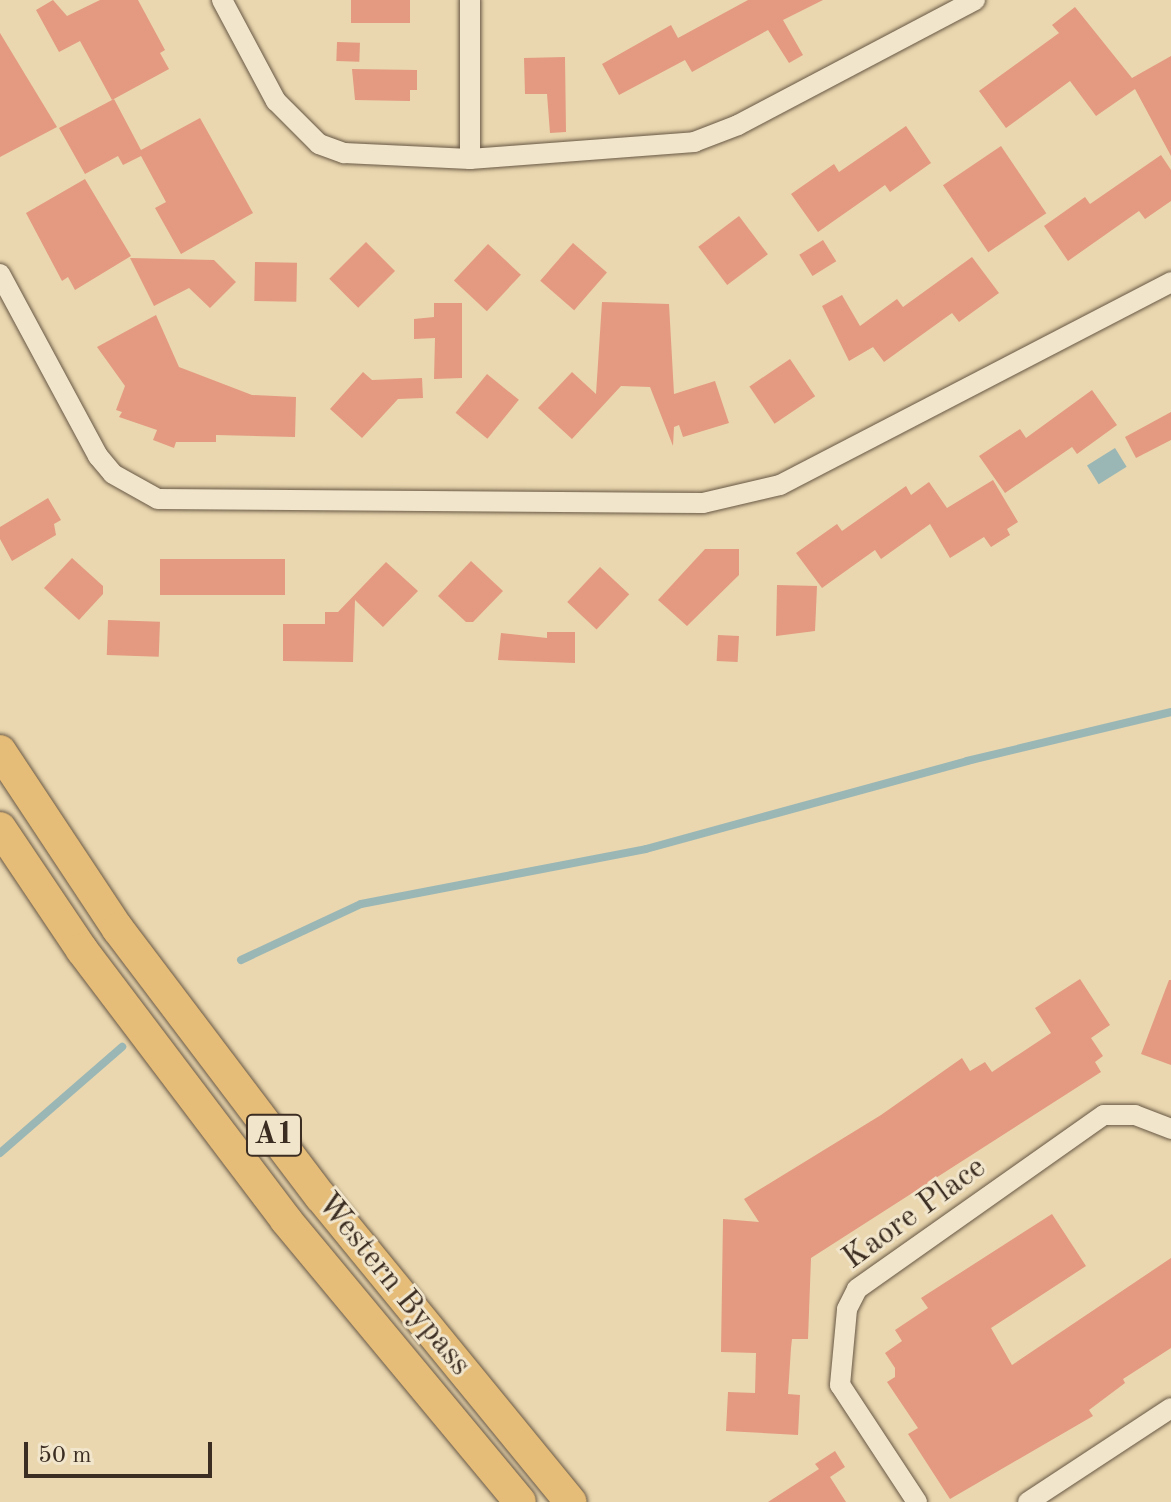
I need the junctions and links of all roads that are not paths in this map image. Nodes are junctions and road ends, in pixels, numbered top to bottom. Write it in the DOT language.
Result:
graph roads {
  1 [pos="222,0"];
  2 [pos="470,0"];
  3 [pos="975,0"];
  4 [pos="470,159"];
  5 [pos="0,274"];
  6 [pos="1171,282"];
  7 [pos="0,751"];
  8 [pos="0,828"];
  9 [pos="1171,1129"];
  10 [pos="1171,1408"];
  11 [pos="520,1502"];
  12 [pos="571,1502"];
  13 [pos="917,1502"];
  14 [pos="1028,1502"];
  1 -- 4 [label="street"];
  2 -- 4 [label="street"];
  3 -- 4 [label="street"];
  5 -- 6 [label="street"];
  7 -- 12 [label="highway, Western Bypass / A1"];
  8 -- 11 [label="highway, Western Bypass / A1"];
  9 -- 13 [label="street, Kaore Place"];
  10 -- 14 [label="street"];
}
